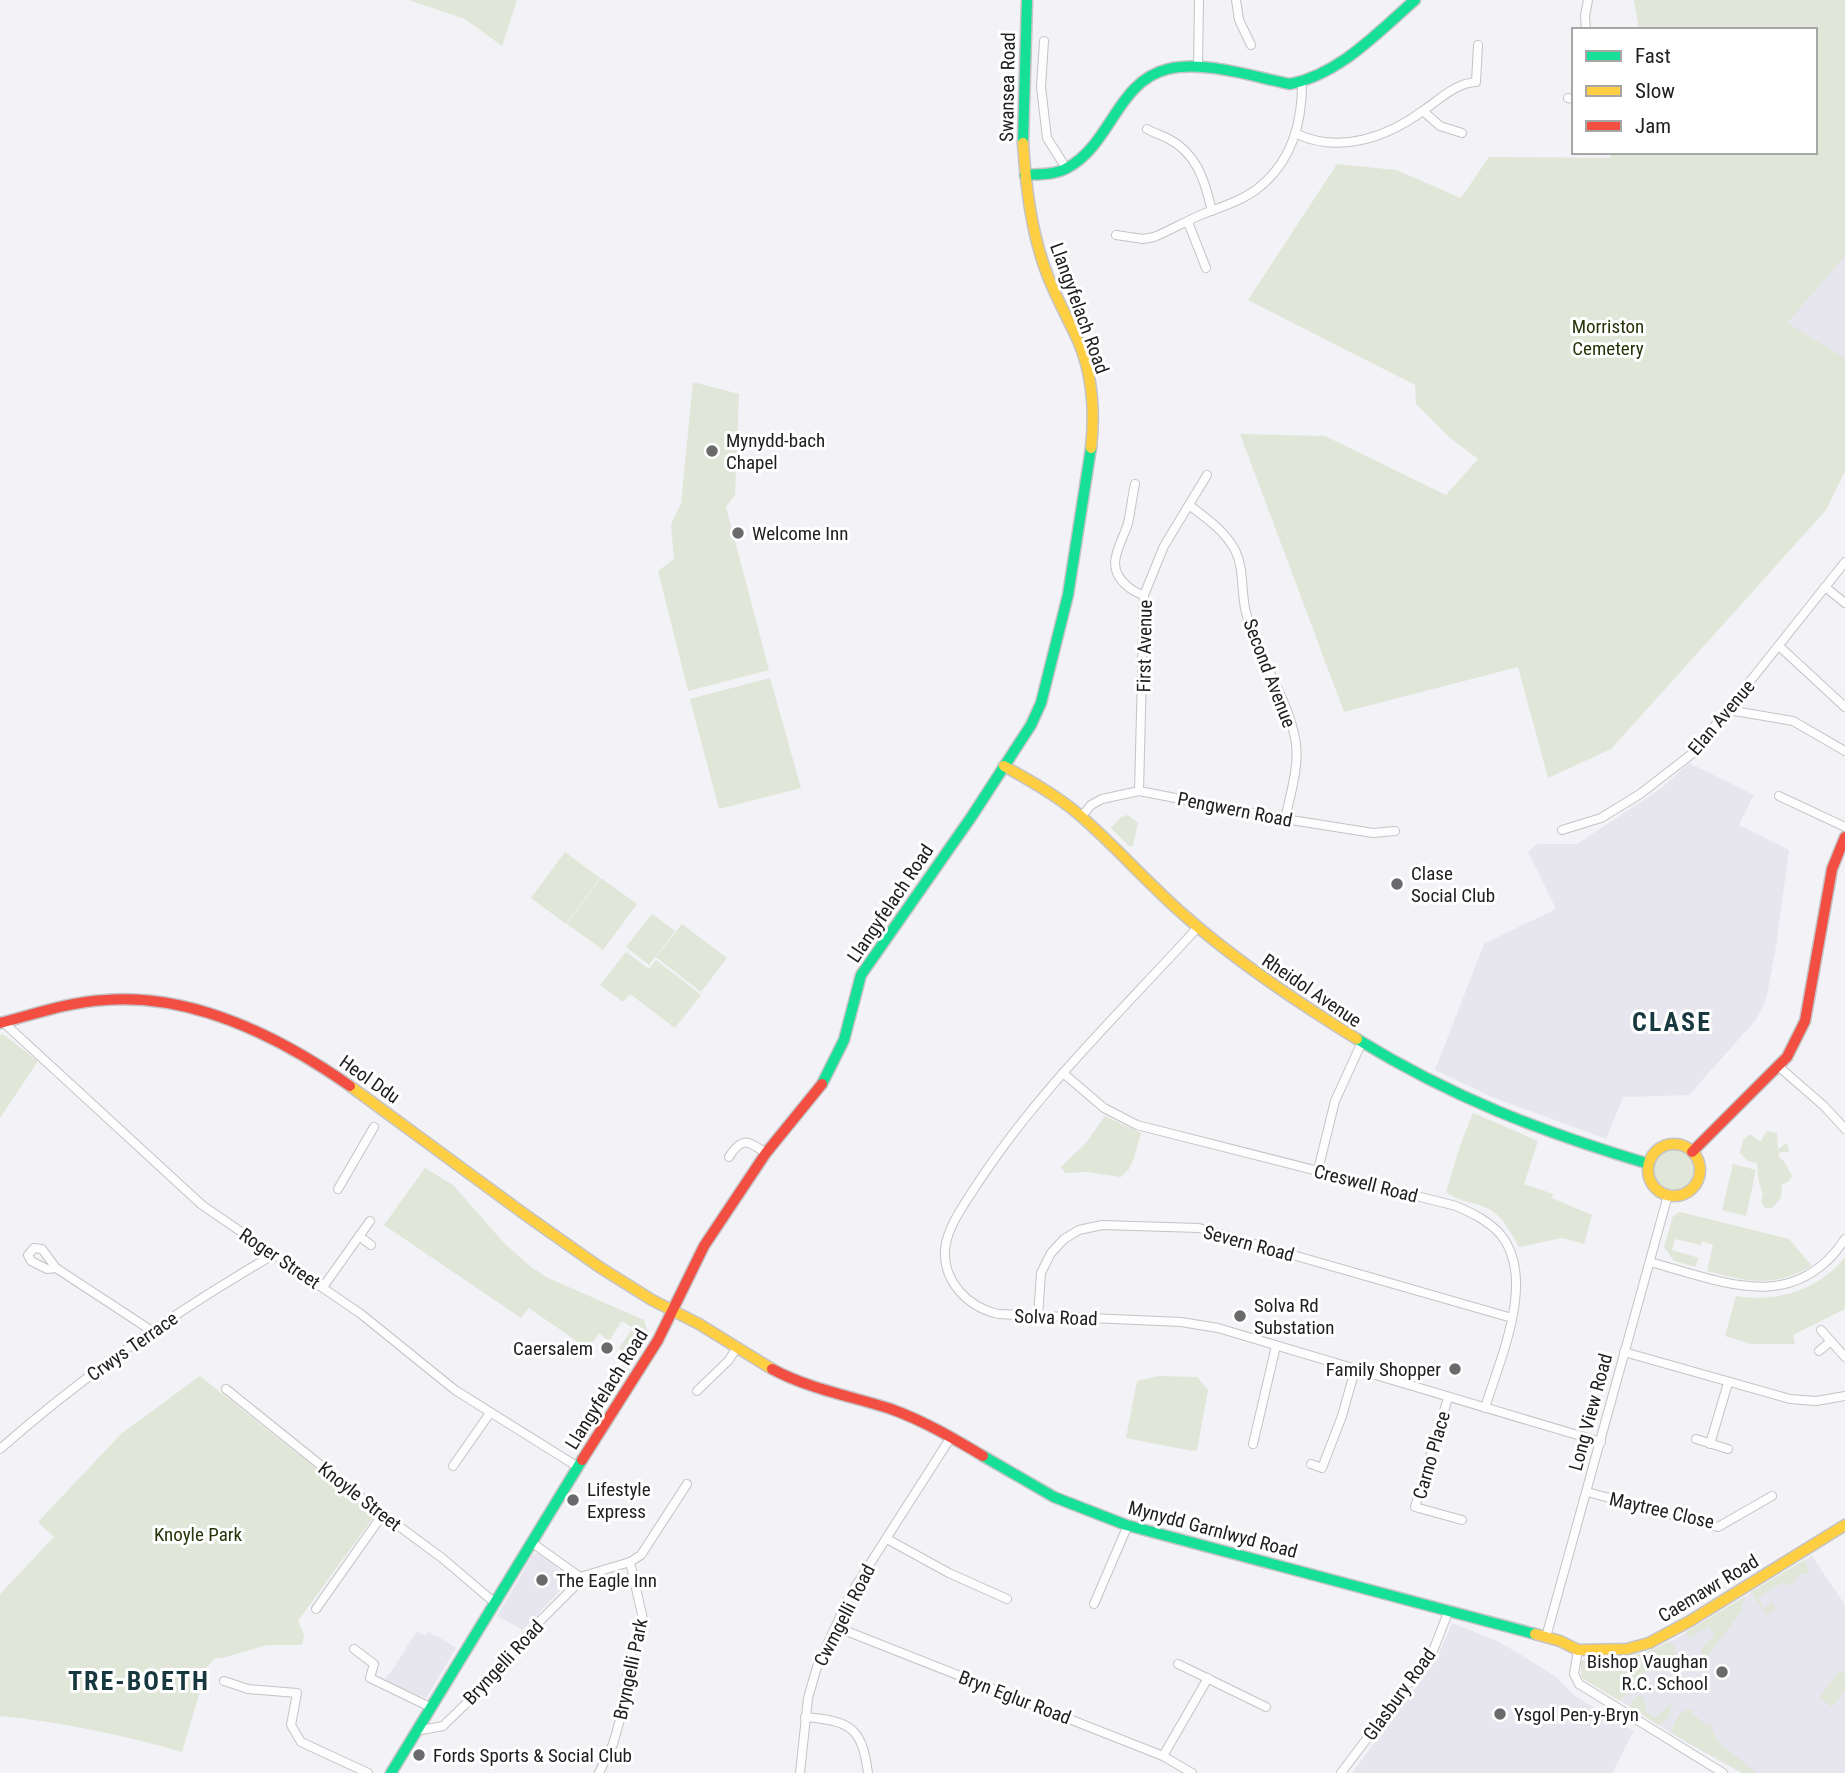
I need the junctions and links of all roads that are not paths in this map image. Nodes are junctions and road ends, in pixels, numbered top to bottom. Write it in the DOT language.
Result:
graph roads {
  1 [pos="1027,0"];
  2 [pos="1199,0"];
  3 [pos="1236,0"];
  4 [pos="1415,0"];
  5 [pos="1588,0"];
  6 [pos="1586,28"];
  7 [pos="1044,41"];
  8 [pos="1478,45"];
  9 [pos="1251,46"];
  10 [pos="1198,68"];
  11 [pos="1303,84"];
  12 [pos="1423,111"];
  13 [pos="1147,130"];
  14 [pos="1462,133"];
  15 [pos="1297,134"];
  16 [pos="1066,168"];
  17 [pos="1025,175"];
  18 [pos="1212,211"];
  19 [pos="1188,222"];
  20 [pos="1116,235"];
  21 [pos="1206,268"];
  22 [pos="1207,475"];
  23 [pos="1135,484"];
  24 [pos="1188,505"];
  25 [pos="1845,562"];
  26 [pos="1825,587"];
  27 [pos="1144,595"];
  28 [pos="1845,603"];
  29 [pos="1779,646"];
  30 [pos="1845,707"];
  31 [pos="1728,710"];
  32 [pos="1845,751"];
  33 [pos="1004,766"];
  34 [pos="1139,791"];
  35 [pos="1780,796"];
  36 [pos="1082,816"];
  37 [pos="1285,819"];
  38 [pos="1845,828"];
  39 [pos="1562,830"];
  40 [pos="1395,831"];
  41 [pos="1845,837"];
  42 [pos="1198,927"];
  43 [pos="1,1023"];
  44 [pos="1361,1044"];
  45 [pos="1778,1066"];
  46 [pos="1063,1073"];
  47 [pos="374,1127"];
  48 [pos="1845,1129"];
  49 [pos="1692,1152"];
  50 [pos="766,1153"];
  51 [pos="729,1157"];
  52 [pos="1649,1164"];
  53 [pos="1318,1170"];
  54 [pos="338,1189"];
  55 [pos="1668,1195"];
  56 [pos="370,1221"];
  57 [pos="359,1236"];
  58 [pos="1845,1239"];
  59 [pos="371,1245"];
  60 [pos="273,1255"];
  61 [pos="1650,1262"];
  62 [pos="55,1268"];
  63 [pos="323,1287"];
  64 [pos="672,1312"];
  65 [pos="1038,1316"];
  66 [pos="1512,1318"];
  67 [pos="1821,1330"];
  68 [pos="152,1331"];
  69 [pos="1831,1341"];
  70 [pos="1276,1346"];
  71 [pos="737,1347"];
  72 [pos="1819,1351"];
  73 [pos="1625,1352"];
  74 [pos="1845,1357"];
  75 [pos="1355,1370"];
  76 [pos="1728,1383"];
  77 [pos="226,1389"];
  78 [pos="697,1391"];
  79 [pos="1845,1396"];
  80 [pos="1448,1398"];
  81 [pos="1485,1408"];
  82 [pos="490,1413"];
  83 [pos="951,1437"];
  84 [pos="1696,1439"];
  85 [pos="1601,1442"];
  86 [pos="1253,1444"];
  87 [pos="1710,1444"];
  88 [pos="0,1449"];
  89 [pos="1728,1449"];
  90 [pos="1311,1464"];
  91 [pos="453,1466"];
  92 [pos="578,1467"];
  93 [pos="687,1485"];
  94 [pos="1587,1492"];
  95 [pos="1772,1496"];
  96 [pos="383,1514"];
  97 [pos="1462,1520"];
  98 [pos="1128,1525"];
  99 [pos="1845,1525"];
  100 [pos="887,1539"];
  101 [pos="531,1542"];
  102 [pos="630,1562"];
  103 [pos="580,1577"];
  104 [pos="1007,1599"];
  105 [pos="495,1603"];
  106 [pos="1094,1604"];
  107 [pos="316,1609"];
  108 [pos="1449,1611"];
  109 [pos="836,1627"];
  110 [pos="1546,1637"];
  111 [pos="354,1649"];
  112 [pos="1578,1650"];
  113 [pos="1178,1664"];
  114 [pos="1208,1678"];
  115 [pos="224,1681"];
  116 [pos="430,1707"];
  117 [pos="1266,1707"];
  118 [pos="805,1717"];
  119 [pos="416,1731"];
  120 [pos="1163,1756"];
  121 [pos="369,1773"];
  122 [pos="391,1773"];
  123 [pos="599,1773"];
  124 [pos="800,1773"];
  125 [pos="868,1773"];
  126 [pos="1192,1773"];
  127 [pos="1341,1773"];
  128 [pos="1723,1773"];
  1 -- 17 [label="street, Swansea Road"];
  2 -- 10 [label="street"];
  3 -- 9 [label="street"];
  4 -- 11 [label="street"];
  5 -- 6 [label="street"];
  7 -- 16 [label="street"];
  8 -- 12 [label="street"];
  10 -- 11 [label="street"];
  10 -- 16 [label="street"];
  11 -- 15 [label="street"];
  12 -- 14 [label="street"];
  12 -- 15 [label="street"];
  13 -- 18 [label="street"];
  15 -- 18 [label="street"];
  16 -- 17 [label="street"];
  17 -- 33 [label="street, Llangyfelach Road"];
  18 -- 19 [label="street"];
  19 -- 20 [label="street"];
  19 -- 21 [label="street"];
  22 -- 24 [label="street, First Avenue"];
  23 -- 27 [label="street"];
  24 -- 27 [label="street, First Avenue"];
  24 -- 37 [label="street, Second Avenue"];
  25 -- 26 [label="street, Elan Avenue"];
  26 -- 28 [label="street"];
  26 -- 29 [label="street, Elan Avenue"];
  27 -- 34 [label="street, First Avenue"];
  29 -- 30 [label="street"];
  29 -- 31 [label="street, Elan Avenue"];
  31 -- 32 [label="street"];
  31 -- 39 [label="street, Elan Avenue"];
  33 -- 36 [label="street, Rheidol Avenue"];
  33 -- 50 [label="street, Llangyfelach Road"];
  34 -- 36 [label="street, Pengwern Road"];
  34 -- 37 [label="street, Pengwern Road"];
  35 -- 38 [label="street"];
  36 -- 42 [label="street, Rheidol Avenue"];
  37 -- 40 [label="street, Pengwern Road"];
  41 -- 45 [label="street"];
  42 -- 44 [label="street, Rheidol Avenue"];
  42 -- 46 [label="street, Solva Road"];
  43 -- 60 [label="street, Roger Street"];
  43 -- 64 [label="street, Heol Ddu"];
  44 -- 52 [label="street, Rheidol Avenue"];
  44 -- 53 [label="street"];
  45 -- 48 [label="street"];
  45 -- 49 [label="street"];
  46 -- 53 [label="street, Creswell Road"];
  46 -- 65 [label="street, Solva Road"];
  47 -- 54 [label="street"];
  49 -- 52 [label="street"];
  49 -- 55 [label="street"];
  50 -- 51 [label="street"];
  50 -- 64 [label="street, Llangyfelach Road"];
  52 -- 55 [label="street"];
  53 -- 66 [label="street, Creswell Road"];
  55 -- 61 [label="street, Long View Road"];
  56 -- 57 [label="street"];
  57 -- 59 [label="street"];
  57 -- 63 [label="street"];
  58 -- 61 [label="street"];
  60 -- 63 [label="street, Roger Street"];
  60 -- 68 [label="street, Crwys Terrace"];
  61 -- 73 [label="street, Long View Road"];
  62 -- 68 [label="street"];
  63 -- 82 [label="street, Roger Street"];
  64 -- 71 [label="street, Mynydd Garnlwyd Road"];
  64 -- 92 [label="street, Llangyfelach Road"];
  65 -- 66 [label="street, Severn Road"];
  65 -- 70 [label="street, Solva Road"];
  66 -- 81 [label="street, Creswell Road"];
  67 -- 69 [label="street"];
  68 -- 88 [label="street, Crwys Terrace"];
  69 -- 72 [label="street"];
  69 -- 74 [label="street"];
  70 -- 75 [label="street, Solva Road"];
  70 -- 86 [label="street"];
  71 -- 78 [label="street"];
  71 -- 83 [label="street, Mynydd Garnlwyd Road"];
  73 -- 76 [label="street"];
  73 -- 85 [label="street, Long View Road"];
  75 -- 80 [label="street, Solva Road"];
  75 -- 90 [label="street"];
  76 -- 79 [label="street"];
  76 -- 87 [label="street"];
  77 -- 96 [label="street, Knoyle Street"];
  80 -- 81 [label="street, Solva Road"];
  80 -- 97 [label="street, Carno Place"];
  81 -- 85 [label="street, Solva Road"];
  82 -- 91 [label="street"];
  82 -- 92 [label="street, Roger Street"];
  83 -- 98 [label="street, Mynydd Garnlwyd Road"];
  83 -- 100 [label="street, Cwmgelli Road"];
  84 -- 87 [label="street"];
  85 -- 94 [label="street, Long View Road"];
  87 -- 89 [label="street"];
  92 -- 101 [label="street, Llangyfelach Road"];
  93 -- 102 [label="street"];
  94 -- 95 [label="street, Maytree Close"];
  94 -- 110 [label="street, Long View Road"];
  96 -- 105 [label="street, Knoyle Street"];
  96 -- 107 [label="street"];
  98 -- 106 [label="street"];
  98 -- 108 [label="street, Mynydd Garnlwyd Road"];
  99 -- 112 [label="street, Caemawr Road"];
  100 -- 104 [label="street"];
  100 -- 109 [label="street, Cwmgelli Road"];
  101 -- 103 [label="street"];
  101 -- 105 [label="street, Llangyfelach Road"];
  102 -- 103 [label="street"];
  102 -- 123 [label="street, Bryngelli Park"];
  103 -- 119 [label="street, Bryngelli Road"];
  105 -- 116 [label="street, Llangyfelach Road"];
  108 -- 110 [label="street, Mynydd Garnlwyd Road"];
  108 -- 127 [label="street, Glasbury Road"];
  109 -- 118 [label="street, Cwmgelli Road"];
  109 -- 120 [label="street, Bryn Eglur Road"];
  110 -- 112 [label="street, Mynydd Garnlwyd Road"];
  111 -- 116 [label="street"];
  112 -- 128 [label="street"];
  113 -- 114 [label="street"];
  114 -- 117 [label="street"];
  114 -- 120 [label="street"];
  115 -- 121 [label="street"];
  116 -- 119 [label="street, Llangyfelach Road"];
  118 -- 124 [label="street, Cwmgelli Road"];
  118 -- 125 [label="street"];
  119 -- 122 [label="street, Llangyfelach Road"];
  120 -- 126 [label="street, Bryn Eglur Road"];
}
